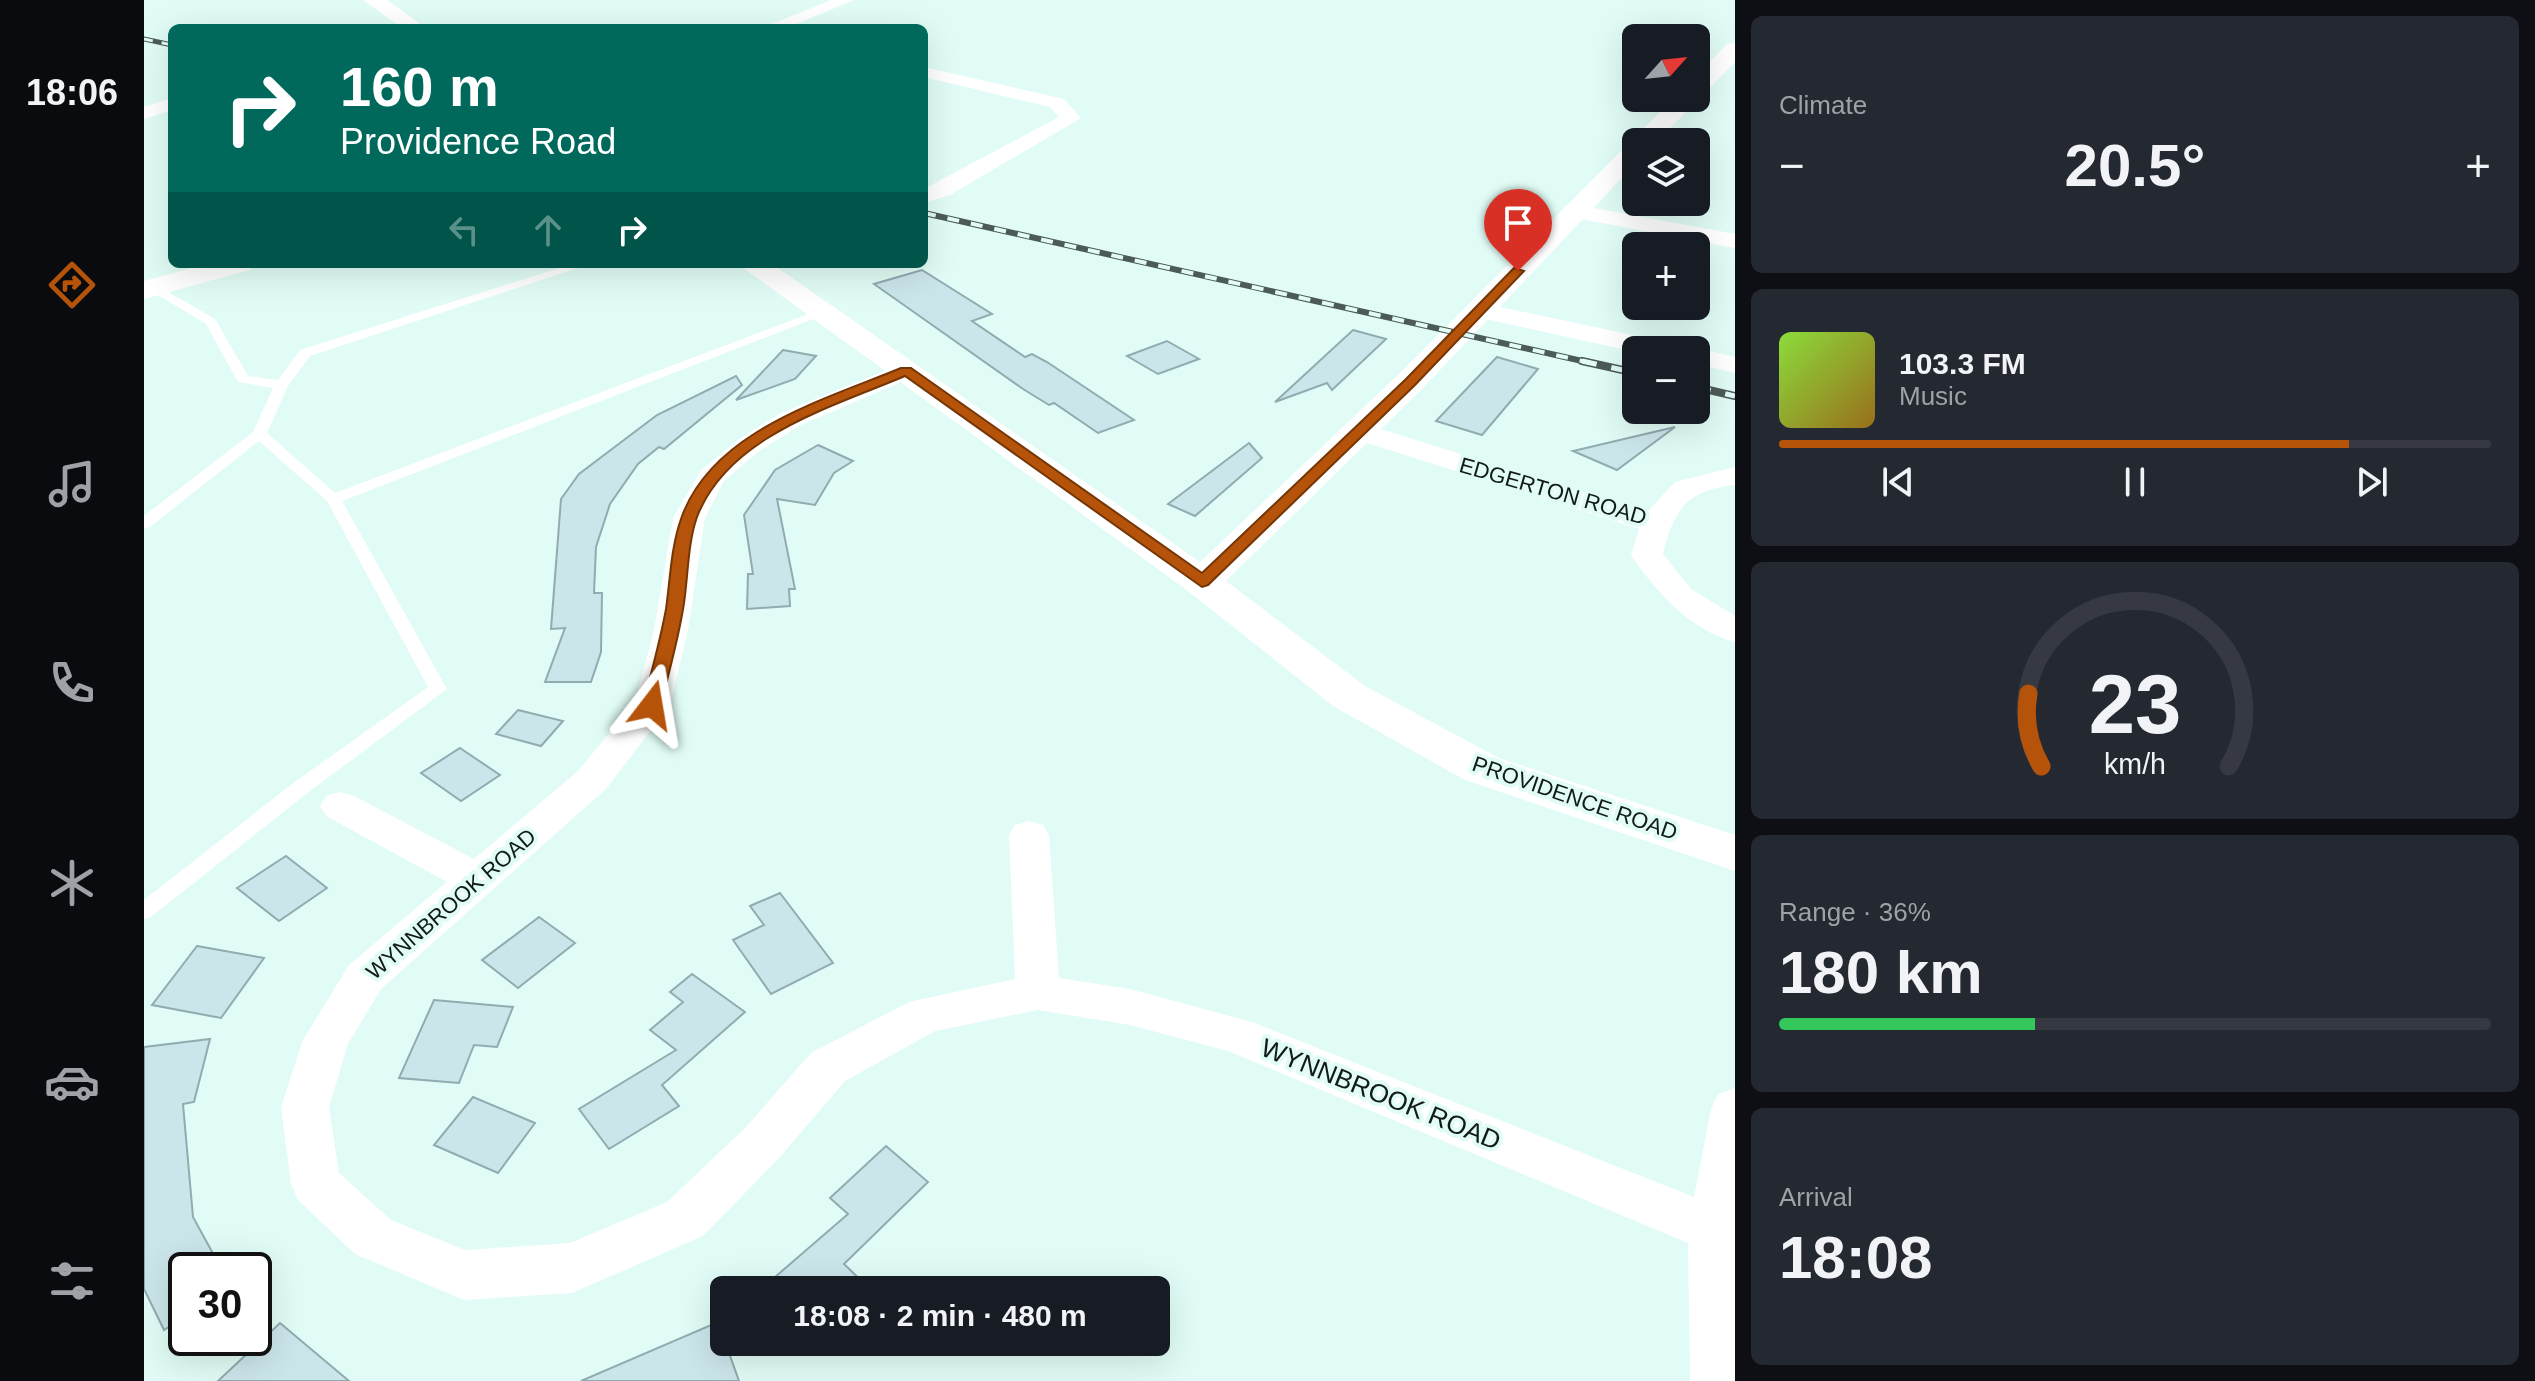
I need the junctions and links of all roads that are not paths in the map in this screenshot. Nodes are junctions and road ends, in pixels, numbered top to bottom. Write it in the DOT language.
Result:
graph roads {
  1 [pos="373,0"];
  2 [pos="846,0"];
  3 [pos="410,24"];
  4 [pos="782,24"];
  5 [pos="1730,61"];
  6 [pos="928,73"];
  7 [pos="1710,77"];
  8 [pos="144,92"];
  9 [pos="168,100"];
  10 [pos="168,103"];
  11 [pos="1673,112"];
  12 [pos="144,113"];
  13 [pos="1656,128"];
  14 [pos="1622,162"];
  15 [pos="928,195"];
  16 [pos="1573,211"];
  17 [pos="1735,241"];
  18 [pos="222,268"];
  19 [pos="571,268"];
  20 [pos="759,268"];
  21 [pos="148,289"];
  22 [pos="1481,311"];
  23 [pos="823,313"];
  24 [pos="1622,341"];
  25 [pos="1710,359"];
  26 [pos="1735,365"];
  27 [pos="906,370"];
  28 [pos="281,385"];
  29 [pos="1358,431"];
  30 [pos="259,434"];
  31 [pos="1735,476"];
  32 [pos="333,499"];
  33 [pos="144,524"];
  34 [pos="1654,524"];
  35 [pos="1202,582"];
  36 [pos="1735,631"];
  37 [pos="340,806"];
  38 [pos="1029,835"];
  39 [pos="1735,853"];
  40 [pos="475,878"];
  41 [pos="144,911"];
  42 [pos="1038,992"];
  43 [pos="1735,1109"];
  44 [pos="1714,1229"];
  45 [pos="1718,1381"];
  1 -- 3 [label="street"];
  2 -- 4 [label="street"];
  5 -- 7 [label="street"];
  6 -- 15 [label="street"];
  8 -- 9 [label="street"];
  10 -- 12 [label="street"];
  11 -- 13 [label="street"];
  14 -- 16 [label="street"];
  16 -- 17 [label="street"];
  16 -- 22 [label="street"];
  18 -- 21 [label="street"];
  19 -- 28 [label="lane"];
  20 -- 23 [label="street, PROVIDENCE ROAD"];
  21 -- 28 [label="lane"];
  22 -- 24 [label="street"];
  22 -- 29 [label="street"];
  23 -- 27 [label="street, PROVIDENCE ROAD"];
  23 -- 32 [label="lane"];
  25 -- 26 [label="street"];
  27 -- 35 [label="street, PROVIDENCE ROAD"];
  27 -- 40 [label="street, WYNNBROOK ROAD"];
  28 -- 30 [label="lane"];
  29 -- 34 [label="street, EDGERTON ROAD"];
  29 -- 35 [label="street"];
  30 -- 32 [label="lane"];
  30 -- 33 [label="lane"];
  31 -- 34 [label="street, EDGERTON ROAD"];
  32 -- 41 [label="lane"];
  34 -- 36 [label="street"];
  35 -- 39 [label="street, PROVIDENCE ROAD"];
  37 -- 40 [label="street"];
  38 -- 42 [label="street"];
  40 -- 42 [label="street, WYNNBROOK ROAD"];
  42 -- 44 [label="street, WYNNBROOK ROAD"];
  43 -- 44 [label="street"];
  44 -- 45 [label="street"];
}
